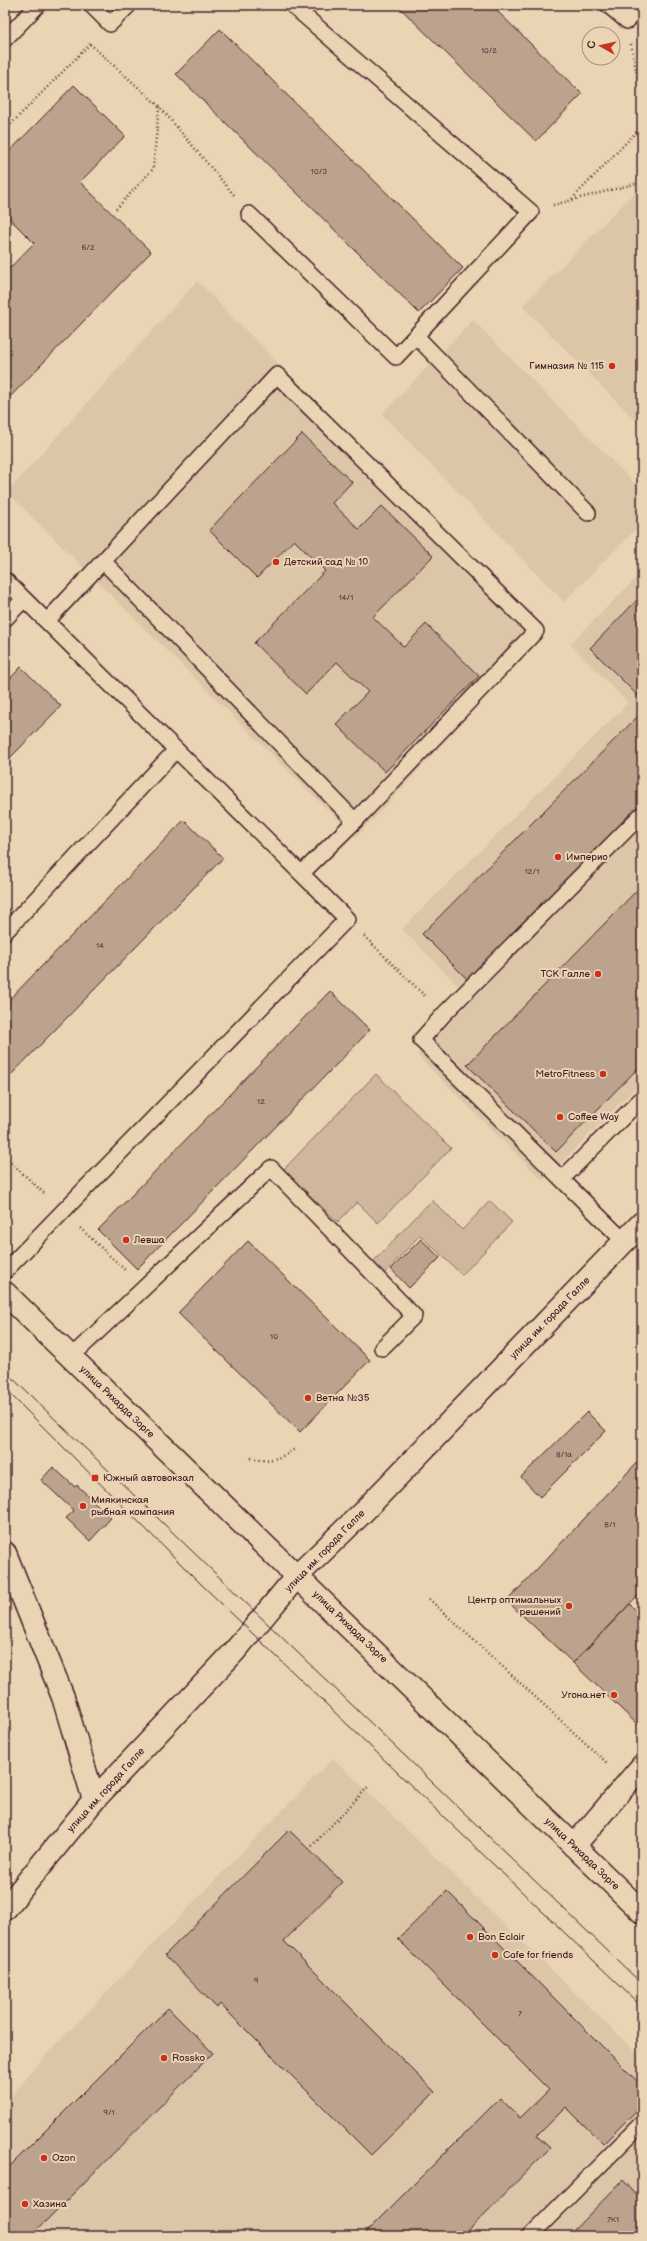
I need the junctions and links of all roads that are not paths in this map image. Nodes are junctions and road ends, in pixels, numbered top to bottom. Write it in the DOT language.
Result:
graph roads {
  1 [pos="38,5"];
  2 [pos="91,5"];
  3 [pos="129,5"];
  4 [pos="292,5"];
  5 [pos="608,5"];
  6 [pos="642,5"];
  7 [pos="5,38"];
  8 [pos="250,214"];
  9 [pos="416,336"];
  10 [pos="588,513"];
  11 [pos="103,561"];
  12 [pos="5,580"];
  13 [pos="24,599"];
  14 [pos="5,619"];
  15 [pos="47,621"];
  16 [pos="176,750"];
  17 [pos="642,814"];
  18 [pos="355,821"];
  19 [pos="302,873"];
  20 [pos="5,932"];
  21 [pos="642,1098"];
  22 [pos="562,1179"];
  23 [pos="642,1223"];
  24 [pos="624,1242"];
  25 [pos="5,1271"];
  26 [pos="5,1293"];
  27 [pos="382,1348"];
  28 [pos="71,1357"];
  29 [pos="5,1553"];
  30 [pos="298,1576"];
  31 [pos="642,1766"];
  32 [pos="94,1800"];
  33 [pos="574,1846"];
  34 [pos="5,1909"];
  35 [pos="642,1912"];
  36 [pos="642,2123"];
  37 [pos="530,2236"];
  1 -- 7 [label="lane"];
  2 -- 3 [label="lane"];
  4 -- 9 [label="lane"];
  5 -- 6 [label="lane"];
  8 -- 9 [label="lane"];
  9 -- 10 [label="lane"];
  11 -- 15 [label="lane"];
  11 -- 18 [label="lane"];
  11 -- 18 [label="lane"];
  12 -- 13 [label="lane"];
  13 -- 14 [label="lane"];
  13 -- 15 [label="lane"];
  15 -- 16 [label="lane"];
  16 -- 19 [label="lane"];
  16 -- 20 [label="lane"];
  17 -- 22 [label="lane"];
  18 -- 19 [label="lane"];
  19 -- 25 [label="lane"];
  21 -- 22 [label="lane"];
  22 -- 24 [label="lane"];
  23 -- 24 [label="main road, улица им. города Галле"];
  24 -- 30 [label="main road, улица им. города Галле"];
  26 -- 28 [label="main road, улица Рихарда Зорге"];
  27 -- 28 [label="lane"];
  28 -- 30 [label="main road, улица Рихарда Зорге"];
  29 -- 32 [label="main road"];
  30 -- 32 [label="main road, улица им. города Галле"];
  30 -- 33 [label="main road, улица Рихарда Зорге"];
  31 -- 33 [label="main road"];
  32 -- 34 [label="main road, улица им. города Галле"];
  33 -- 35 [label="main road, улица Рихарда Зорге"];
  36 -- 37 [label="lane"];
}
